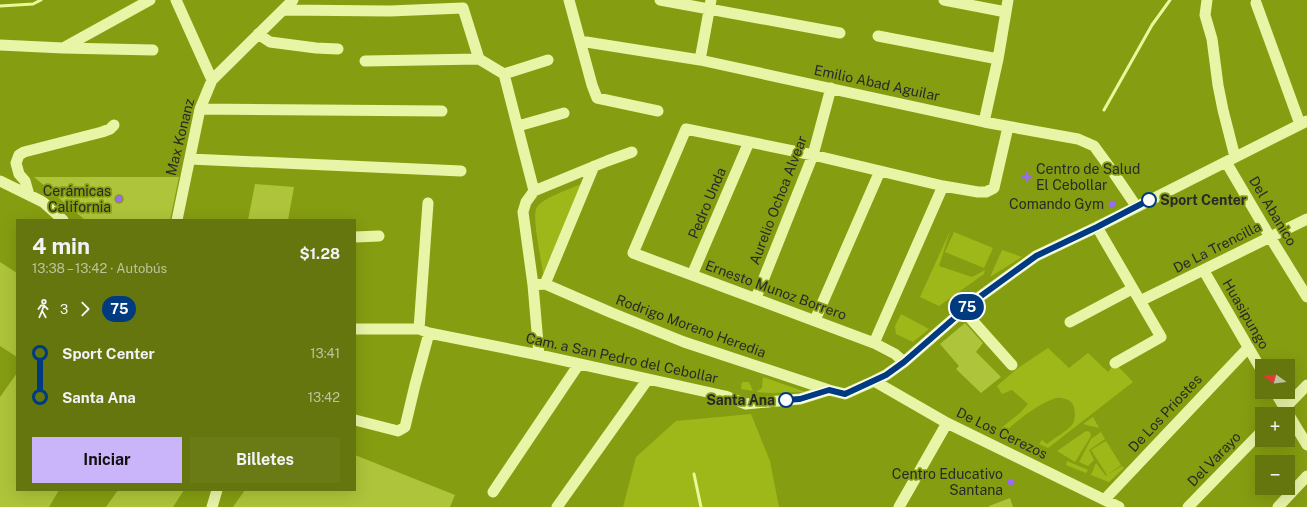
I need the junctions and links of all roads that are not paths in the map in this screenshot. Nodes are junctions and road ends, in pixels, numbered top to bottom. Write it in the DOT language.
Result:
graph roads {
  1 [pos="150,0"];
  2 [pos="176,0"];
  3 [pos="293,0"];
  4 [pos="570,0"];
  5 [pos="660,0"];
  6 [pos="944,0"];
  7 [pos="1008,0"];
  8 [pos="1207,0"];
  9 [pos="1256,3"];
  10 [pos="710,4"];
  11 [pos="283,10"];
  12 [pos="1006,12"];
  13 [pos="840,33"];
  14 [pos="258,34"];
  15 [pos="878,36"];
  16 [pos="580,41"];
  17 [pos="0,45"];
  18 [pos="63,48"];
  19 [pos="338,49"];
  20 [pos="153,50"];
  21 [pos="479,59"];
  22 [pos="998,59"];
  23 [pos="548,60"];
  24 [pos="700,60"];
  25 [pos="365,61"];
  26 [pos="504,74"];
  27 [pos="212,80"];
  28 [pos="831,88"];
  29 [pos="200,108"];
  30 [pos="442,111"];
  31 [pos="658,111"];
  32 [pos="564,114"];
  33 [pos="984,122"];
  34 [pos="1303,123"];
  35 [pos="114,126"];
  36 [pos="518,126"];
  37 [pos="1008,127"];
  38 [pos="749,142"];
  39 [pos="632,152"];
  40 [pos="813,155"];
  41 [pos="190,159"];
  42 [pos="1231,159"];
  43 [pos="594,166"];
  44 [pos="461,171"];
  45 [pos="880,171"];
  46 [pos="0,181"];
  47 [pos="943,186"];
  48 [pos="534,191"];
  49 [pos="29,195"];
  50 [pos="428,203"];
  51 [pos="1136,206"];
  52 [pos="62,219"];
  53 [pos="177,219"];
  54 [pos="1307,219"];
  55 [pos="1097,227"];
  56 [pos="379,236"];
  57 [pos="356,237"];
  58 [pos="1270,237"];
  59 [pos="1204,271"];
  60 [pos="692,275"];
  61 [pos="545,284"];
  62 [pos="533,285"];
  63 [pos="1132,288"];
  64 [pos="1307,297"];
  65 [pos="756,298"];
  66 [pos="1140,302"];
  67 [pos="963,310"];
  68 [pos="814,320"];
  69 [pos="1070,322"];
  70 [pos="356,329"];
  71 [pos="424,331"];
  72 [pos="874,343"];
  73 [pos="1248,348"];
  74 [pos="539,355"];
  75 [pos="1255,360"];
  76 [pos="904,362"];
  77 [pos="1115,363"];
  78 [pos="579,364"];
  79 [pos="1012,365"];
  80 [pos="648,379"];
  81 [pos="874,381"];
  82 [pos="1307,385"];
  83 [pos="829,390"];
  84 [pos="1286,407"];
  85 [pos="356,420"];
  86 [pos="947,423"];
  87 [pos="1295,429"];
  88 [pos="1255,438"];
  89 [pos="1307,445"];
  90 [pos="1307,476"];
  91 [pos="217,491"];
  92 [pos="493,492"];
  93 [pos="1105,499"];
  94 [pos="212,507"];
  95 [pos="557,507"];
  96 [pos="900,507"];
  97 [pos="1119,507"];
  98 [pos="1188,507"];
  99 [pos="1278,507"];
  1 -- 18 [label="street"];
  2 -- 27 [label="street"];
  3 -- 11 [label="street, Max Konanz"];
  4 -- 16 [label="street"];
  5 -- 10 [label="street"];
  6 -- 12 [label="street"];
  7 -- 12 [label="street"];
  8 -- 42 [label="street, Del Abanico"];
  9 -- 34 [label="street"];
  10 -- 13 [label="street"];
  10 -- 24 [label="street"];
  11 -- 14 [label="street, Max Konanz"];
  11 -- 21 [label="street"];
  12 -- 22 [label="street"];
  14 -- 19 [label="street"];
  14 -- 27 [label="street, Max Konanz"];
  15 -- 22 [label="street"];
  16 -- 24 [label="street, Emilio Abad Aguilar"];
  16 -- 31 [label="street"];
  17 -- 18 [label="street"];
  18 -- 20 [label="street"];
  21 -- 25 [label="street"];
  21 -- 26 [label="street"];
  22 -- 33 [label="street"];
  23 -- 26 [label="street"];
  24 -- 28 [label="street, Emilio Abad Aguilar"];
  26 -- 36 [label="street"];
  27 -- 29 [label="street, Max Konanz"];
  28 -- 33 [label="street, Emilio Abad Aguilar"];
  28 -- 40 [label="street, Aurelio Ochoa Alvear"];
  29 -- 30 [label="street"];
  29 -- 41 [label="street, Max Konanz"];
  32 -- 36 [label="street"];
  33 -- 37 [label="street, Emilio Abad Aguilar"];
  34 -- 42 [label="street, Cam. a San Pedro del Cebollar"];
  35 -- 49 [label="street"];
  36 -- 48 [label="street"];
  37 -- 47 [label="street"];
  37 -- 51 [label="street, Emilio Abad Aguilar"];
  38 -- 40 [label="street"];
  38 -- 60 [label="street, Pedro Unda"];
  38 -- 60 [label="street, Ernesto Munoz Borrero"];
  39 -- 43 [label="street"];
  40 -- 45 [label="street"];
  40 -- 65 [label="street, Aurelio Ochoa Alvear"];
  41 -- 44 [label="street"];
  41 -- 53 [label="street, Max Konanz"];
  42 -- 51 [label="street, Cam. a San Pedro del Cebollar"];
  42 -- 58 [label="street, Del Abanico"];
  43 -- 48 [label="street"];
  43 -- 61 [label="street"];
  45 -- 47 [label="street"];
  45 -- 68 [label="street"];
  46 -- 49 [label="street"];
  47 -- 72 [label="street"];
  48 -- 62 [label="street"];
  49 -- 52 [label="street"];
  50 -- 71 [label="street"];
  51 -- 55 [label="street, Cam. a San Pedro del Cebollar"];
  54 -- 58 [label="street, De La Trencilla"];
  55 -- 63 [label="street"];
  55 -- 67 [label="street, Cam. a San Pedro del Cebollar"];
  56 -- 57 [label="street"];
  58 -- 59 [label="street, De La Trencilla"];
  58 -- 64 [label="street, Del Abanico"];
  59 -- 66 [label="street, De La Trencilla"];
  59 -- 73 [label="street, Huasipungo"];
  60 -- 65 [label="street, Ernesto Munoz Borrero"];
  61 -- 62 [label="street"];
  61 -- 83 [label="street, Rodrigo Moreno Heredia"];
  62 -- 74 [label="street"];
  63 -- 66 [label="street"];
  63 -- 69 [label="street"];
  65 -- 68 [label="street, Ernesto Munoz Borrero"];
  66 -- 77 [label="street"];
  67 -- 76 [label="street, Cam. a San Pedro del Cebollar"];
  67 -- 79 [label="street"];
  68 -- 72 [label="street, Ernesto Munoz Borrero"];
  70 -- 71 [label="street, Cam. a San Pedro del Cebollar"];
  71 -- 74 [label="street, Cam. a San Pedro del Cebollar"];
  71 -- 85 [label="street"];
  72 -- 76 [label="street, Ernesto Munoz Borrero"];
  73 -- 75 [label="street, Huasipungo"];
  73 -- 93 [label="street, De Los Priostes"];
  74 -- 78 [label="street, Cam. a San Pedro del Cebollar"];
  76 -- 81 [label="street, Cam. a San Pedro del Cebollar"];
  78 -- 80 [label="street, Cam. a San Pedro del Cebollar"];
  78 -- 92 [label="street"];
  80 -- 83 [label="street, Cam. a San Pedro del Cebollar"];
  80 -- 95 [label="street"];
  81 -- 83 [label="street, Cam. a San Pedro del Cebollar"];
  81 -- 86 [label="street, De Los Cerezos"];
  82 -- 84 [label="street"];
  86 -- 93 [label="street, De Los Cerezos"];
  86 -- 96 [label="street"];
  87 -- 89 [label="street"];
  88 -- 98 [label="street, Del Varayo"];
  90 -- 99 [label="street"];
  91 -- 94 [label="street"];
  93 -- 97 [label="street, De Los Cerezos"];
}
